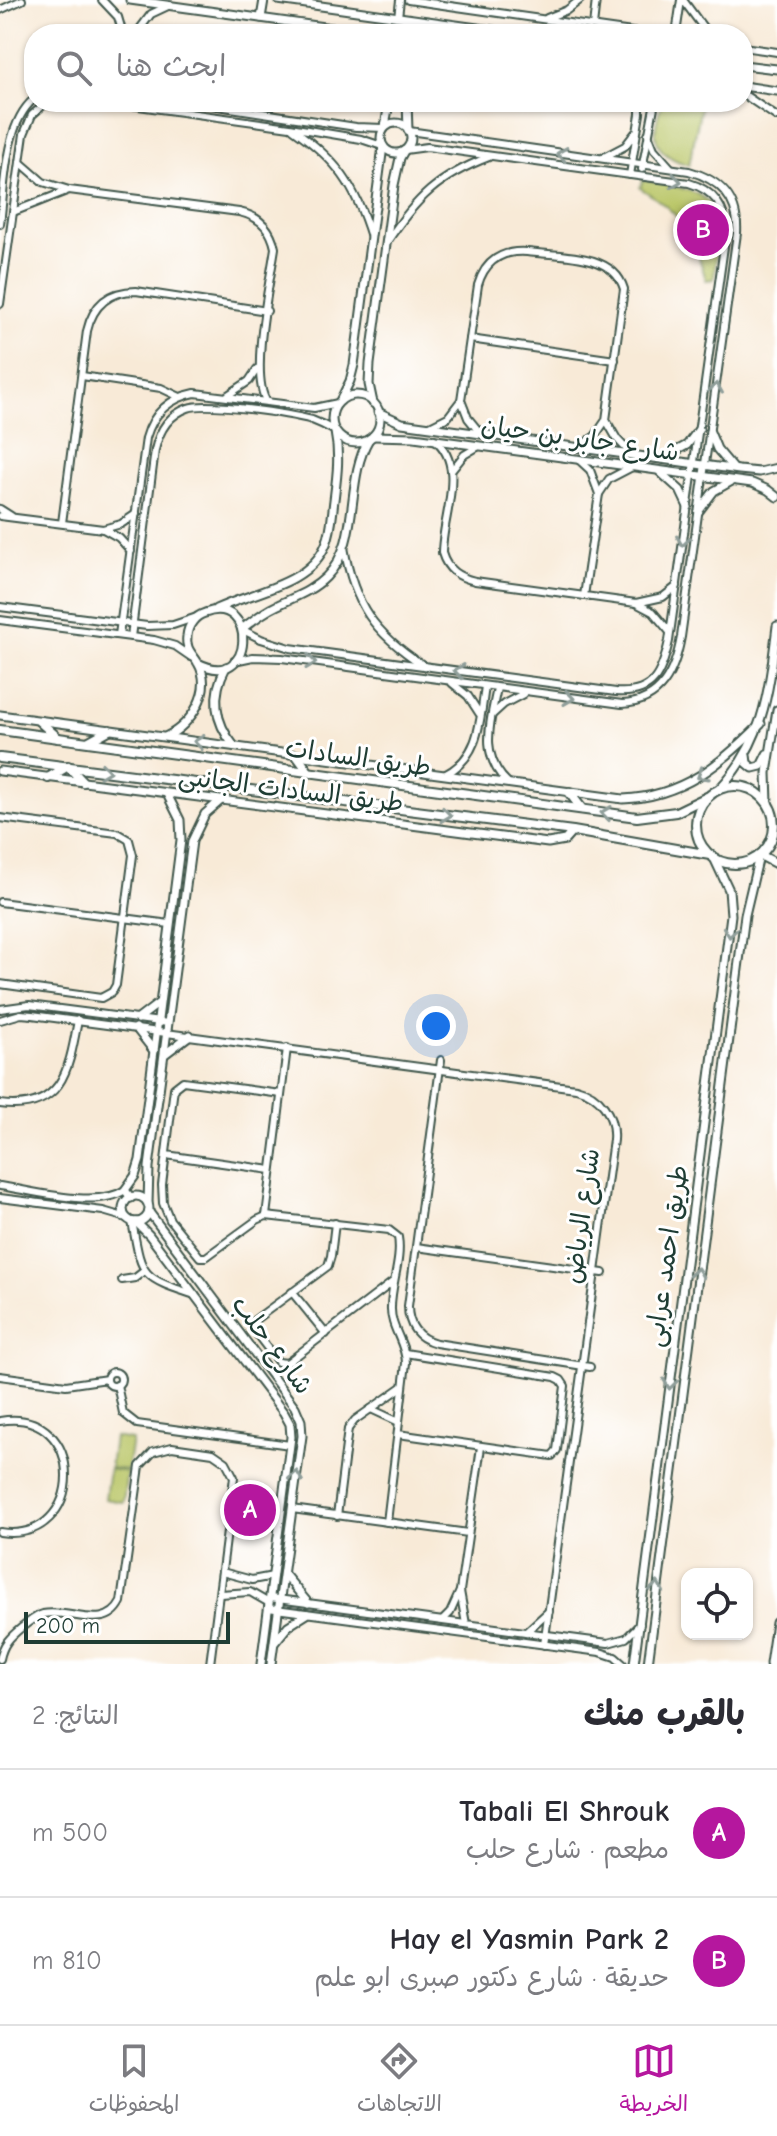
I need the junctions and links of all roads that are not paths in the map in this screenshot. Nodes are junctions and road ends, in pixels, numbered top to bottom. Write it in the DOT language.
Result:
graph roads {
  1 [pos="22,0"];
  2 [pos="102,0"];
  3 [pos="130,0"];
  4 [pos="264,0"];
  5 [pos="278,0"];
  6 [pos="400,0"];
  7 [pos="411,0"];
  8 [pos="447,0"];
  9 [pos="580,0"];
  10 [pos="596,0"];
  11 [pos="682,0"];
  12 [pos="170,5"];
  13 [pos="457,7"];
  14 [pos="0,10"];
  15 [pos="398,17"];
  16 [pos="261,18"];
  17 [pos="410,18"];
  18 [pos="543,19"];
  19 [pos="120,24"];
  20 [pos="144,24"];
  21 [pos="302,24"];
  22 [pos="452,24"];
  23 [pos="579,24"];
  24 [pos="593,24"];
  25 [pos="678,24"];
  26 [pos="700,24"];
  27 [pos="753,48"];
  28 [pos="777,52"];
  29 [pos="753,66"];
  30 [pos="777,69"];
  31 [pos="753,87"];
  32 [pos="777,91"];
  33 [pos="753,101"];
  34 [pos="24,110"];
  35 [pos="35,112"];
  36 [pos="188,112"];
  37 [pos="257,112"];
  38 [pos="387,112"];
  39 [pos="407,112"];
  40 [pos="639,112"];
  41 [pos="653,112"];
  42 [pos="777,117"];
  43 [pos="290,127"];
  44 [pos="384,128"];
  45 [pos="408,130"];
  46 [pos="637,130"];
  47 [pos="648,131"];
  48 [pos="12,137"];
  49 [pos="23,139"];
  50 [pos="382,146"];
  51 [pos="404,151"];
  52 [pos="492,156"];
  53 [pos="599,159"];
  54 [pos="20,162"];
  55 [pos="632,163"];
  56 [pos="643,165"];
  57 [pos="673,169"];
  58 [pos="630,175"];
  59 [pos="641,176"];
  60 [pos="69,190"];
  61 [pos="13,212"];
  62 [pos="0,224"];
  63 [pos="371,239"];
  64 [pos="387,242"];
  65 [pos="0,304"];
  66 [pos="267,311"];
  67 [pos="714,316"];
  68 [pos="726,317"];
  69 [pos="470,339"];
  70 [pos="615,360"];
  71 [pos="259,366"];
  72 [pos="82,376"];
  73 [pos="224,396"];
  74 [pos="180,397"];
  75 [pos="461,400"];
  76 [pos="267,402"];
  77 [pos="339,402"];
  78 [pos="373,403"];
  79 [pos="159,412"];
  80 [pos="378,412"];
  81 [pos="606,420"];
  82 [pos="168,421"];
  83 [pos="430,426"];
  84 [pos="699,429"];
  85 [pos="335,431"];
  86 [pos="710,432"];
  87 [pos="481,434"];
  88 [pos="371,438"];
  89 [pos="434,439"];
  90 [pos="480,445"];
  91 [pos="579,447"];
  92 [pos="632,455"];
  93 [pos="578,459"];
  94 [pos="660,459"];
  95 [pos="694,464"];
  96 [pos="705,465"];
  97 [pos="632,467"];
  98 [pos="777,468"];
  99 [pos="734,469"];
  100 [pos="452,470"];
  101 [pos="658,470"];
  102 [pos="693,475"];
  103 [pos="704,477"];
  104 [pos="733,481"];
  105 [pos="599,494"];
  106 [pos="777,497"];
  107 [pos="688,507"];
  108 [pos="0,509"];
  109 [pos="699,511"];
  110 [pos="136,514"];
  111 [pos="0,516"];
  112 [pos="11,516"];
  113 [pos="62,523"];
  114 [pos="103,529"];
  115 [pos="344,547"];
  116 [pos="131,551"];
  117 [pos="677,586"];
  118 [pos="584,596"];
  119 [pos="636,603"];
  120 [pos="0,607"];
  121 [pos="212,611"];
  122 [pos="197,617"];
  123 [pos="0,620"];
  124 [pos="121,623"];
  125 [pos="133,624"];
  126 [pos="777,626"];
  127 [pos="243,630"];
  128 [pos="670,633"];
  129 [pos="119,635"];
  130 [pos="131,637"];
  131 [pos="195,660"];
  132 [pos="234,661"];
  133 [pos="775,663"];
  134 [pos="226,667"];
  135 [pos="426,667"];
  136 [pos="449,681"];
  137 [pos="485,686"];
  138 [pos="497,688"];
  139 [pos="597,690"];
  140 [pos="528,692"];
  141 [pos="595,702"];
  142 [pos="777,710"];
  143 [pos="0,715"];
  144 [pos="480,715"];
  145 [pos="491,717"];
  146 [pos="39,721"];
  147 [pos="761,724"];
  148 [pos="0,730"];
  149 [pos="109,730"];
  150 [pos="163,737"];
  151 [pos="59,738"];
  152 [pos="87,742"];
  153 [pos="234,746"];
  154 [pos="771,748"];
  155 [pos="746,755"];
  156 [pos="297,756"];
  157 [pos="0,758"];
  158 [pos="68,766"];
  159 [pos="0,771"];
  160 [pos="308,771"];
  161 [pos="446,774"];
  162 [pos="48,778"];
  163 [pos="83,782"];
  164 [pos="508,783"];
  165 [pos="719,789"];
  166 [pos="569,792"];
  167 [pos="167,794"];
  168 [pos="707,797"];
  169 [pos="220,801"];
  170 [pos="768,803"];
  171 [pos="582,809"];
  172 [pos="0,818"];
  173 [pos="775,818"];
  174 [pos="573,831"];
  175 [pos="759,855"];
  176 [pos="712,856"];
  177 [pos="777,864"];
  178 [pos="0,902"];
  179 [pos="125,918"];
  180 [pos="170,924"];
  181 [pos="726,963"];
  182 [pos="738,964"];
  183 [pos="0,984"];
  184 [pos="160,1001"];
  185 [pos="0,1009"];
  186 [pos="0,1020"];
  187 [pos="78,1020"];
  188 [pos="137,1024"];
  189 [pos="157,1026"];
  190 [pos="168,1028"];
  191 [pos="190,1035"];
  192 [pos="287,1048"];
  193 [pos="154,1051"];
  194 [pos="164,1056"];
  195 [pos="441,1060"];
  196 [pos="440,1069"];
  197 [pos="281,1094"];
  198 [pos="0,1104"];
  199 [pos="166,1155"];
  200 [pos="271,1170"];
  201 [pos="0,1186"];
  202 [pos="125,1190"];
  203 [pos="0,1198"];
  204 [pos="131,1198"];
  205 [pos="148,1208"];
  206 [pos="266,1216"];
  207 [pos="132,1220"];
  208 [pos="335,1223"];
  209 [pos="416,1247"];
  210 [pos="144,1271"];
  211 [pos="594,1272"];
  212 [pos="603,1273"];
  213 [pos="122,1280"];
  214 [pos="394,1281"];
  215 [pos="292,1292"];
  216 [pos="196,1295"];
  217 [pos="326,1334"];
  218 [pos="675,1340"];
  219 [pos="688,1341"];
  220 [pos="405,1353"];
  221 [pos="582,1366"];
  222 [pos="590,1367"];
  223 [pos="0,1376"];
  224 [pos="107,1379"];
  225 [pos="117,1385"];
  226 [pos="403,1386"];
  227 [pos="371,1409"];
  228 [pos="0,1421"];
  229 [pos="399,1422"];
  230 [pos="398,1434"];
  231 [pos="290,1445"];
  232 [pos="481,1447"];
  233 [pos="292,1509"];
  234 [pos="337,1516"];
  235 [pos="387,1522"];
  236 [pos="0,1532"];
  237 [pos="468,1533"];
  238 [pos="222,1572"];
  239 [pos="283,1572"];
  240 [pos="273,1576"];
  241 [pos="460,1591"];
  242 [pos="220,1594"];
  243 [pos="279,1599"];
  244 [pos="269,1603"];
  245 [pos="308,1603"];
  246 [pos="278,1610"];
  247 [pos="549,1611"];
  248 [pos="307,1614"];
  249 [pos="443,1621"];
  250 [pos="777,1623"];
  251 [pos="466,1624"];
  252 [pos="640,1624"];
  253 [pos="526,1632"];
  254 [pos="546,1635"];
  255 [pos="273,1644"];
  256 [pos="544,1645"];
  257 [pos="0,1659"];
  258 [pos="210,1664"];
  259 [pos="261,1664"];
  260 [pos="271,1664"];
  261 [pos="623,1664"];
  262 [pos="634,1664"];
  263 [pos="648,1664"];
  264 [pos="771,1664"];
  1 -- 14 [label="street"];
  2 -- 19 [label="street"];
  3 -- 12 [label="street"];
  4 -- 16 [label="street"];
  5 -- 15 [label="street"];
  6 -- 15 [label="street"];
  7 -- 13 [label="street"];
  7 -- 17 [label="street"];
  8 -- 13 [label="street"];
  9 -- 18 [label="street"];
  10 -- 24 [label="street"];
  11 -- 25 [label="street"];
  11 -- 26 [label="street"];
  12 -- 16 [label="street"];
  12 -- 20 [label="street"];
  13 -- 18 [label="street"];
  15 -- 17 [label="street"];
  16 -- 21 [label="street"];
  17 -- 22 [label="street"];
  18 -- 23 [label="street"];
  27 -- 28 [label="street"];
  29 -- 30 [label="street"];
  31 -- 32 [label="street"];
  33 -- 42 [label="street"];
  34 -- 48 [label="street"];
  35 -- 49 [label="street"];
  36 -- 43 [label="street"];
  37 -- 44 [label="street"];
  38 -- 44 [label="street"];
  39 -- 45 [label="street"];
  40 -- 46 [label="street"];
  41 -- 47 [label="street"];
  43 -- 50 [label="street"];
  43 -- 63 [label="street"];
  44 -- 45 [label="street"];
  44 -- 50 [label="street"];
  45 -- 51 [label="street"];
  53 -- 45 [label="street, one-way"];
  46 -- 53 [label="street"];
  46 -- 55 [label="street"];
  47 -- 56 [label="street"];
  47 -- 57 [label="street"];
  48 -- 49 [label="street"];
  48 -- 62 [label="street"];
  49 -- 54 [label="street"];
  50 -- 51 [label="street"];
  50 -- 63 [label="street"];
  51 -- 52 [label="street"];
  51 -- 64 [label="street"];
  52 -- 58 [label="street"];
  52 -- 64 [label="street"];
  53 -- 55 [label="street"];
  54 -- 60 [label="street"];
  54 -- 61 [label="street"];
  55 -- 56 [label="street"];
  55 -- 58 [label="street"];
  56 -- 57 [label="street"];
  56 -- 59 [label="street"];
  57 -- 68 [label="street"];
  58 -- 59 [label="street"];
  59 -- 67 [label="street, one-way"];
  60 -- 61 [label="street"];
  60 -- 66 [label="street"];
  61 -- 65 [label="street"];
  63 -- 77 [label="street"];
  64 -- 78 [label="street"];
  66 -- 71 [label="street"];
  66 -- 72 [label="street"];
  67 -- 68 [label="street"];
  67 -- 84 [label="street"];
  86 -- 68 [label="street, one-way"];
  69 -- 70 [label="street"];
  69 -- 70 [label="street"];
  69 -- 75 [label="street"];
  70 -- 81 [label="street"];
  71 -- 73 [label="street"];
  71 -- 76 [label="street"];
  72 -- 74 [label="street"];
  72 -- 113 [label="street"];
  73 -- 74 [label="street"];
  73 -- 76 [label="street"];
  74 -- 79 [label="street"];
  75 -- 83 [label="street"];
  75 -- 87 [label="street"];
  76 -- 77 [label="street"];
  77 -- 78 [label="street"];
  77 -- 85 [label="street"];
  78 -- 80 [label="street"];
  79 -- 82 [label="street"];
  79 -- 110 [label="street"];
  80 -- 83 [label="street, شارع جابر بن حيان"];
  80 -- 88 [label="street"];
  81 -- 91 [label="street"];
  81 -- 92 [label="street"];
  82 -- 85 [label="street"];
  82 -- 125 [label="street"];
  83 -- 87 [label="street, شارع جابر بن حيان"];
  84 -- 94 [label="street"];
  84 -- 95 [label="street"];
  85 -- 88 [label="street"];
  85 -- 121 [label="street"];
  86 -- 96 [label="street"];
  86 -- 99 [label="street"];
  87 -- 91 [label="street, شارع جابر بن حيان"];
  88 -- 89 [label="street, شارع جابر بن حيان"];
  88 -- 115 [label="street"];
  89 -- 90 [label="street, شارع جابر بن حيان"];
  89 -- 100 [label="street"];
  90 -- 93 [label="street, شارع جابر بن حيان"];
  90 -- 100 [label="street"];
  91 -- 92 [label="street, شارع جابر بن حيان"];
  92 -- 94 [label="street, شارع جابر بن حيان"];
  93 -- 97 [label="street, شارع جابر بن حيان"];
  93 -- 105 [label="street"];
  94 -- 95 [label="street, شارع جابر بن حيان"];
  95 -- 96 [label="street, شارع جابر بن حيان"];
  95 -- 102 [label="street"];
  96 -- 99 [label="street, شارع جابر بن حيان"];
  96 -- 103 [label="street"];
  97 -- 101 [label="street, شارع جابر بن حيان"];
  97 -- 105 [label="street"];
  98 -- 99 [label="street, شارع جابر بن حيان"];
  100 -- 118 [label="street"];
  101 -- 102 [label="street, شارع جابر بن حيان"];
  101 -- 107 [label="street"];
  102 -- 103 [label="street, شارع جابر بن حيان"];
  102 -- 107 [label="street"];
  103 -- 104 [label="street, شارع جابر بن حيان"];
  103 -- 109 [label="street"];
  104 -- 106 [label="street, شارع جابر بن حيان"];
  104 -- 109 [label="street"];
  105 -- 118 [label="street"];
  107 -- 117 [label="street, one-way"];
  108 -- 112 [label="street"];
  109 -- 141 [label="street"];
  110 -- 114 [label="street"];
  110 -- 116 [label="street"];
  111 -- 112 [label="street"];
  112 -- 113 [label="street"];
  113 -- 114 [label="street"];
  114 -- 116 [label="street"];
  115 -- 127 [label="street"];
  115 -- 135 [label="street"];
  116 -- 124 [label="street"];
  117 -- 119 [label="street"];
  117 -- 128 [label="street"];
  118 -- 119 [label="street"];
  119 -- 128 [label="street"];
  120 -- 124 [label="street"];
  121 -- 122 [label="street"];
  121 -- 127 [label="street"];
  122 -- 125 [label="street"];
  122 -- 131 [label="street"];
  123 -- 129 [label="street"];
  124 -- 125 [label="street"];
  124 -- 129 [label="street"];
  125 -- 130 [label="street"];
  126 -- 133 [label="street"];
  127 -- 132 [label="street"];
  127 -- 135 [label="street"];
  128 -- 139 [label="street"];
  129 -- 130 [label="street"];
  130 -- 131 [label="street"];
  131 -- 134 [label="street"];
  131 -- 150 [label="street"];
  132 -- 134 [label="street"];
  132 -- 136 [label="street, one-way"];
  133 -- 147 [label="street"];
  134 -- 153 [label="street"];
  139 -- 135 [label="street, one-way"];
  136 -- 137 [label="street"];
  136 -- 144 [label="street"];
  137 -- 138 [label="street"];
  137 -- 144 [label="street"];
  138 -- 140 [label="street"];
  138 -- 145 [label="street"];
  139 -- 141 [label="street"];
  140 -- 141 [label="street, one-way"];
  140 -- 145 [label="street"];
  142 -- 154 [label="street"];
  143 -- 146 [label="street, طريق السادات الجانبى"];
  144 -- 161 [label="street"];
  145 -- 164 [label="street"];
  146 -- 149 [label="street, طريق السادات الجانبى"];
  146 -- 151 [label="main road"];
  147 -- 155 [label="street"];
  147 -- 166 [label="street, طريق السادات الجانبى, one-way"];
  148 -- 151 [label="main road, طريق السادات"];
  149 -- 150 [label="street, طريق السادات الجانبى"];
  149 -- 152 [label="main road"];
  153 -- 150 [label="street, طريق السادات الجانبى, one-way"];
  151 -- 152 [label="main road, طريق السادات"];
  152 -- 160 [label="main road, طريق السادات"];
  153 -- 156 [label="street, طريق السادات الجانبى"];
  154 -- 155 [label="street"];
  154 -- 170 [label="street"];
  155 -- 165 [label="street"];
  156 -- 160 [label="main road"];
  156 -- 161 [label="street, طريق السادات الجانبى"];
  157 -- 158 [label="main road, طريق السادات"];
  158 -- 162 [label="main road"];
  158 -- 163 [label="main road"];
  158 -- 174 [label="main road, طريق السادات, one-way"];
  159 -- 162 [label="street, طريق السادات الجانبى"];
  160 -- 171 [label="main road, طريق السادات"];
  161 -- 164 [label="street, طريق السادات الجانبى"];
  162 -- 163 [label="street, طريق السادات الجانبى"];
  163 -- 167 [label="street, طريق السادات الجانبى"];
  164 -- 166 [label="street, طريق السادات الجانبى"];
  165 -- 168 [label="main road"];
  165 -- 170 [label="main road"];
  166 -- 171 [label="main road"];
  167 -- 169 [label="street, طريق السادات الجانبى"];
  167 -- 180 [label="street"];
  168 -- 171 [label="main road, طريق السادات, one-way"];
  168 -- 176 [label="main road"];
  169 -- 174 [label="street, طريق السادات الجانبى"];
  169 -- 190 [label="street"];
  170 -- 173 [label="main road"];
  172 -- 179 [label="street"];
  173 -- 175 [label="main road"];
  174 -- 176 [label="main road, طريق السادات"];
  175 -- 176 [label="main road"];
  175 -- 177 [label="main road"];
  175 -- 182 [label="street, طريق احمد عرابى"];
  176 -- 181 [label="street, طريق احمد عرابى, one-way"];
  178 -- 179 [label="street"];
  179 -- 180 [label="street"];
  179 -- 183 [label="street"];
  180 -- 184 [label="street"];
  181 -- 182 [label="street"];
  181 -- 218 [label="street, طريق احمد عرابى"];
  219 -- 182 [label="street, طريق احمد عرابى, one-way"];
  184 -- 188 [label="street"];
  184 -- 189 [label="street"];
  185 -- 188 [label="street"];
  186 -- 187 [label="street"];
  187 -- 188 [label="street"];
  187 -- 198 [label="street"];
  188 -- 189 [label="street, شارع الرياض"];
  188 -- 193 [label="street"];
  189 -- 190 [label="street, شارع الرياض"];
  189 -- 193 [label="street"];
  190 -- 191 [label="street, شارع الرياض"];
  190 -- 194 [label="street"];
  191 -- 192 [label="street, شارع الرياض"];
  191 -- 194 [label="street"];
  192 -- 196 [label="street, شارع الرياض"];
  192 -- 197 [label="street"];
  193 -- 202 [label="street"];
  194 -- 205 [label="street"];
  195 -- 196 [label="street"];
  196 -- 209 [label="street"];
  196 -- 211 [label="street, شارع الرياض"];
  197 -- 199 [label="street"];
  197 -- 200 [label="street"];
  199 -- 200 [label="street"];
  199 -- 206 [label="street"];
  200 -- 206 [label="street"];
  201 -- 202 [label="street"];
  202 -- 204 [label="street"];
  203 -- 207 [label="street"];
  204 -- 205 [label="street"];
  204 -- 207 [label="street"];
  205 -- 207 [label="street"];
  233 -- 205 [label="street, شارع حلب, one-way"];
  206 -- 208 [label="street"];
  207 -- 210 [label="street"];
  207 -- 216 [label="street, شارع حلب"];
  208 -- 214 [label="street"];
  208 -- 215 [label="street"];
  209 -- 211 [label="street"];
  209 -- 221 [label="street"];
  210 -- 213 [label="street"];
  210 -- 216 [label="street"];
  211 -- 212 [label="street"];
  211 -- 221 [label="street, شارع الرياض"];
  214 -- 217 [label="street"];
  214 -- 220 [label="street"];
  215 -- 217 [label="street"];
  215 -- 217 [label="street"];
  216 -- 231 [label="street, شارع حلب"];
  218 -- 219 [label="street"];
  218 -- 252 [label="street, طريق احمد عرابى, one-way"];
  263 -- 219 [label="street, طريق احمد عرابى, one-way"];
  220 -- 226 [label="street"];
  220 -- 232 [label="street"];
  221 -- 222 [label="street"];
  221 -- 247 [label="street, شارع الرياض"];
  223 -- 224 [label="street"];
  224 -- 225 [label="street"];
  224 -- 225 [label="street"];
  225 -- 231 [label="street"];
  226 -- 227 [label="street"];
  226 -- 229 [label="street"];
  227 -- 229 [label="street"];
  227 -- 234 [label="street"];
  228 -- 236 [label="street"];
  229 -- 230 [label="street"];
  230 -- 232 [label="street"];
  230 -- 235 [label="street"];
  231 -- 240 [label="street, شارع حلب"];
  232 -- 237 [label="street"];
  233 -- 234 [label="street"];
  233 -- 239 [label="street, شارع حلب"];
  234 -- 235 [label="street"];
  235 -- 237 [label="street"];
  237 -- 241 [label="street"];
  238 -- 240 [label="street"];
  238 -- 242 [label="street"];
  238 -- 257 [label="street"];
  239 -- 243 [label="street, شارع حلب"];
  239 -- 245 [label="street"];
  240 -- 244 [label="street, شارع حلب"];
  241 -- 249 [label="street"];
  241 -- 251 [label="street"];
  242 -- 244 [label="street"];
  242 -- 258 [label="street"];
  243 -- 244 [label="street"];
  243 -- 245 [label="street"];
  243 -- 246 [label="street, شارع حلب"];
  244 -- 246 [label="street"];
  244 -- 259 [label="street, شارع حلب"];
  245 -- 249 [label="street"];
  246 -- 248 [label="street"];
  246 -- 255 [label="street, شارع حلب"];
  247 -- 253 [label="street"];
  247 -- 254 [label="street, شارع الرياض"];
  248 -- 255 [label="street"];
  248 -- 256 [label="street"];
  249 -- 251 [label="street"];
  250 -- 264 [label="highway"];
  251 -- 253 [label="street"];
  252 -- 254 [label="street"];
  252 -- 262 [label="street, طريق احمد عرابى"];
  253 -- 254 [label="street"];
  254 -- 256 [label="street, شارع الرياض"];
  255 -- 260 [label="street, شارع حلب"];
  256 -- 261 [label="street"];
}
